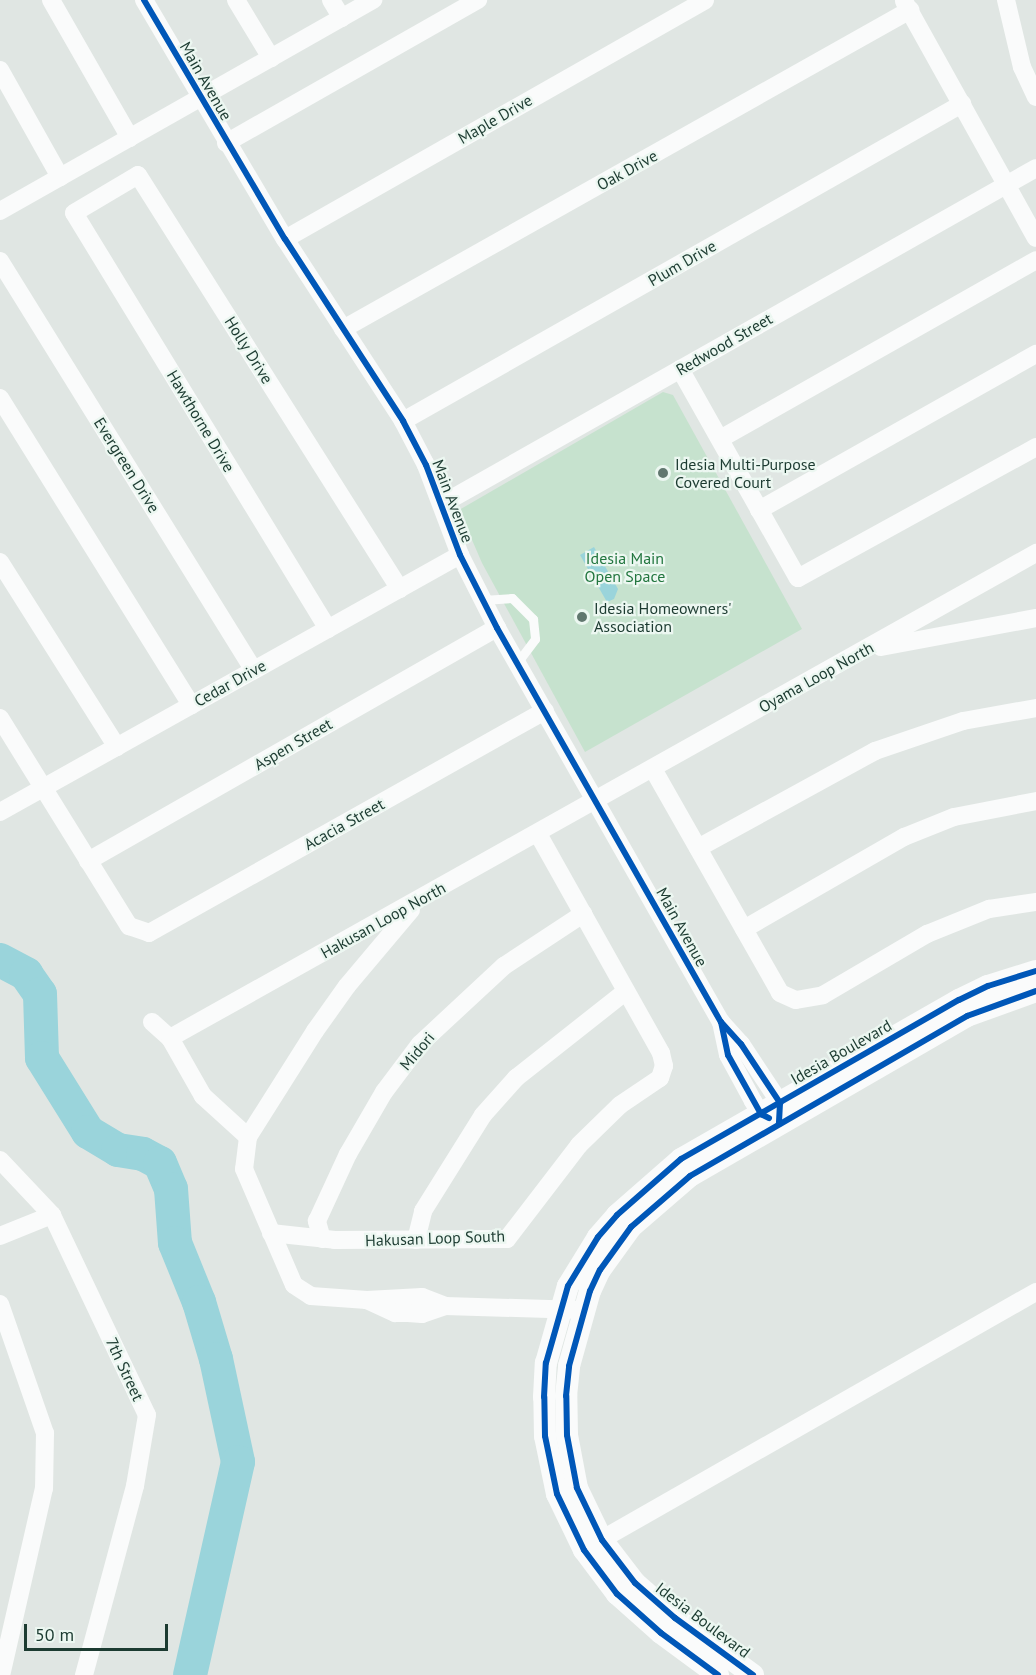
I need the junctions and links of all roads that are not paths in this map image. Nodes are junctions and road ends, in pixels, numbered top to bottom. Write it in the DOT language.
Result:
graph roads {
  1 [pos="51,0"];
  2 [pos="144,0"];
  3 [pos="236,0"];
  4 [pos="331,0"];
  5 [pos="373,0"];
  6 [pos="478,0"];
  7 [pos="705,0"];
  8 [pos="1006,0"];
  9 [pos="907,5"];
  10 [pos="342,18"];
  11 [pos="271,58"];
  12 [pos="0,70"];
  13 [pos="1036,97"];
  14 [pos="200,99"];
  15 [pos="962,104"];
  16 [pos="130,138"];
  17 [pos="226,143"];
  18 [pos="1036,168"];
  19 [pos="60,177"];
  20 [pos="1006,184"];
  21 [pos="0,211"];
  22 [pos="74,213"];
  23 [pos="1036,238"];
  24 [pos="285,239"];
  25 [pos="1036,260"];
  26 [pos="0,261"];
  27 [pos="344,329"];
  28 [pos="1036,354"];
  29 [pos="680,369"];
  30 [pos="0,398"];
  31 [pos="403,421"];
  32 [pos="720,439"];
  33 [pos="1036,447"];
  34 [pos="442,504"];
  35 [pos="759,510"];
  36 [pos="1036,553"];
  37 [pos="460,555"];
  38 [pos="0,562"];
  39 [pos="400,589"];
  40 [pos="483,600"];
  41 [pos="1036,618"];
  42 [pos="328,628"];
  43 [pos="497,628"];
  44 [pos="865,650"];
  45 [pos="517,663"];
  46 [pos="254,670"];
  47 [pos="191,705"];
  48 [pos="1036,708"];
  49 [pos="545,711"];
  50 [pos="0,718"];
  51 [pos="117,747"];
  52 [pos="653,769"];
  53 [pos="43,788"];
  54 [pos="596,801"];
  55 [pos="1036,801"];
  56 [pos="0,812"];
  57 [pos="538,834"];
  58 [pos="698,848"];
  59 [pos="88,861"];
  60 [pos="419,901"];
  61 [pos="1036,902"];
  62 [pos="583,914"];
  63 [pos="744,929"];
  64 [pos="1036,971"];
  65 [pos="626,991"];
  66 [pos="1036,991"];
  67 [pos="152,1022"];
  68 [pos="171,1038"];
  69 [pos="773,1114"];
  70 [pos="248,1137"];
  71 [pos="0,1160"];
  72 [pos="52,1215"];
  73 [pos="271,1233"];
  74 [pos="0,1236"];
  75 [pos="322,1239"];
  76 [pos="416,1240"];
  77 [pos="1036,1292"];
  78 [pos="0,1304"];
  79 [pos="559,1310"];
  80 [pos="582,1311"];
  81 [pos="593,1545"];
  82 [pos="1,1675"];
  83 [pos="84,1675"];
  84 [pos="718,1675"];
  85 [pos="753,1675"];
  1 -- 16 [label="street"];
  2 -- 14 [label="street, Main Avenue"];
  3 -- 11 [label="street"];
  4 -- 10 [label="street"];
  5 -- 10 [label="street"];
  6 -- 17 [label="street"];
  7 -- 24 [label="street, Maple Drive"];
  8 -- 13 [label="street"];
  9 -- 15 [label="street"];
  9 -- 27 [label="street, Oak Drive"];
  10 -- 11 [label="street"];
  11 -- 14 [label="street"];
  12 -- 19 [label="street"];
  14 -- 16 [label="street"];
  14 -- 17 [label="street, Main Avenue"];
  15 -- 20 [label="street"];
  15 -- 31 [label="street, Plum Drive"];
  16 -- 19 [label="street"];
  17 -- 24 [label="street, Main Avenue"];
  18 -- 20 [label="street, Redwood Street"];
  19 -- 21 [label="street"];
  20 -- 23 [label="street"];
  20 -- 29 [label="street, Redwood Street"];
  22 -- 39 [label="street, Holly Drive"];
  22 -- 42 [label="street, Hawthorne Drive"];
  24 -- 27 [label="street, Main Avenue"];
  25 -- 32 [label="street"];
  26 -- 46 [label="street, Evergreen Drive"];
  27 -- 31 [label="street, Main Avenue"];
  28 -- 35 [label="street"];
  29 -- 32 [label="street"];
  29 -- 34 [label="street, Redwood Street"];
  30 -- 47 [label="street"];
  31 -- 34 [label="street, Main Avenue"];
  32 -- 35 [label="street"];
  33 -- 35 [label="street"];
  34 -- 37 [label="street, Main Avenue"];
  36 -- 44 [label="street, Oyama Loop North"];
  37 -- 39 [label="street, Cedar Drive"];
  37 -- 40 [label="street, Main Avenue"];
  38 -- 51 [label="street"];
  39 -- 42 [label="street, Cedar Drive"];
  40 -- 43 [label="street, Main Avenue"];
  40 -- 45 [label="lane"];
  41 -- 44 [label="street"];
  42 -- 46 [label="street, Cedar Drive"];
  43 -- 45 [label="street, Main Avenue"];
  43 -- 59 [label="street, Aspen Street"];
  44 -- 52 [label="street, Oyama Loop North"];
  45 -- 49 [label="street, Main Avenue"];
  46 -- 47 [label="street, Cedar Drive"];
  47 -- 51 [label="street, Cedar Drive"];
  48 -- 58 [label="street"];
  49 -- 54 [label="street, Main Avenue"];
  49 -- 59 [label="street, Acacia Street"];
  50 -- 53 [label="street"];
  51 -- 53 [label="street, Cedar Drive"];
  52 -- 54 [label="street, Oyama Loop North"];
  52 -- 58 [label="street"];
  53 -- 56 [label="street, Cedar Drive"];
  53 -- 59 [label="street"];
  54 -- 57 [label="street, Hakusan Loop North"];
  54 -- 69 [label="street, Main Avenue"];
  55 -- 63 [label="street"];
  57 -- 60 [label="street, Hakusan Loop North"];
  57 -- 62 [label="street"];
  58 -- 63 [label="street"];
  60 -- 68 [label="street, Hakusan Loop North"];
  60 -- 70 [label="street"];
  61 -- 63 [label="street"];
  62 -- 65 [label="street"];
  62 -- 75 [label="street, Midori"];
  64 -- 69 [label="street, Idesia Boulevard"];
  65 -- 76 [label="street"];
  65 -- 76 [label="street, Hakusan Loop South"];
  66 -- 69 [label="street, Idesia Boulevard"];
  67 -- 68 [label="street"];
  68 -- 70 [label="street"];
  69 -- 79 [label="street, Idesia Boulevard"];
  69 -- 80 [label="street, Idesia Boulevard"];
  70 -- 73 [label="street"];
  71 -- 72 [label="street, 7th Street"];
  72 -- 74 [label="street"];
  72 -- 83 [label="street, 7th Street"];
  73 -- 75 [label="street, Hakusan Loop South"];
  73 -- 79 [label="street"];
  75 -- 76 [label="street, Hakusan Loop South"];
  77 -- 81 [label="street"];
  78 -- 82 [label="street"];
  79 -- 80 [label="street"];
  79 -- 81 [label="street, Idesia Boulevard"];
  80 -- 81 [label="street, Idesia Boulevard"];
  81 -- 84 [label="street, Idesia Boulevard"];
  81 -- 85 [label="street, Idesia Boulevard"];
}
